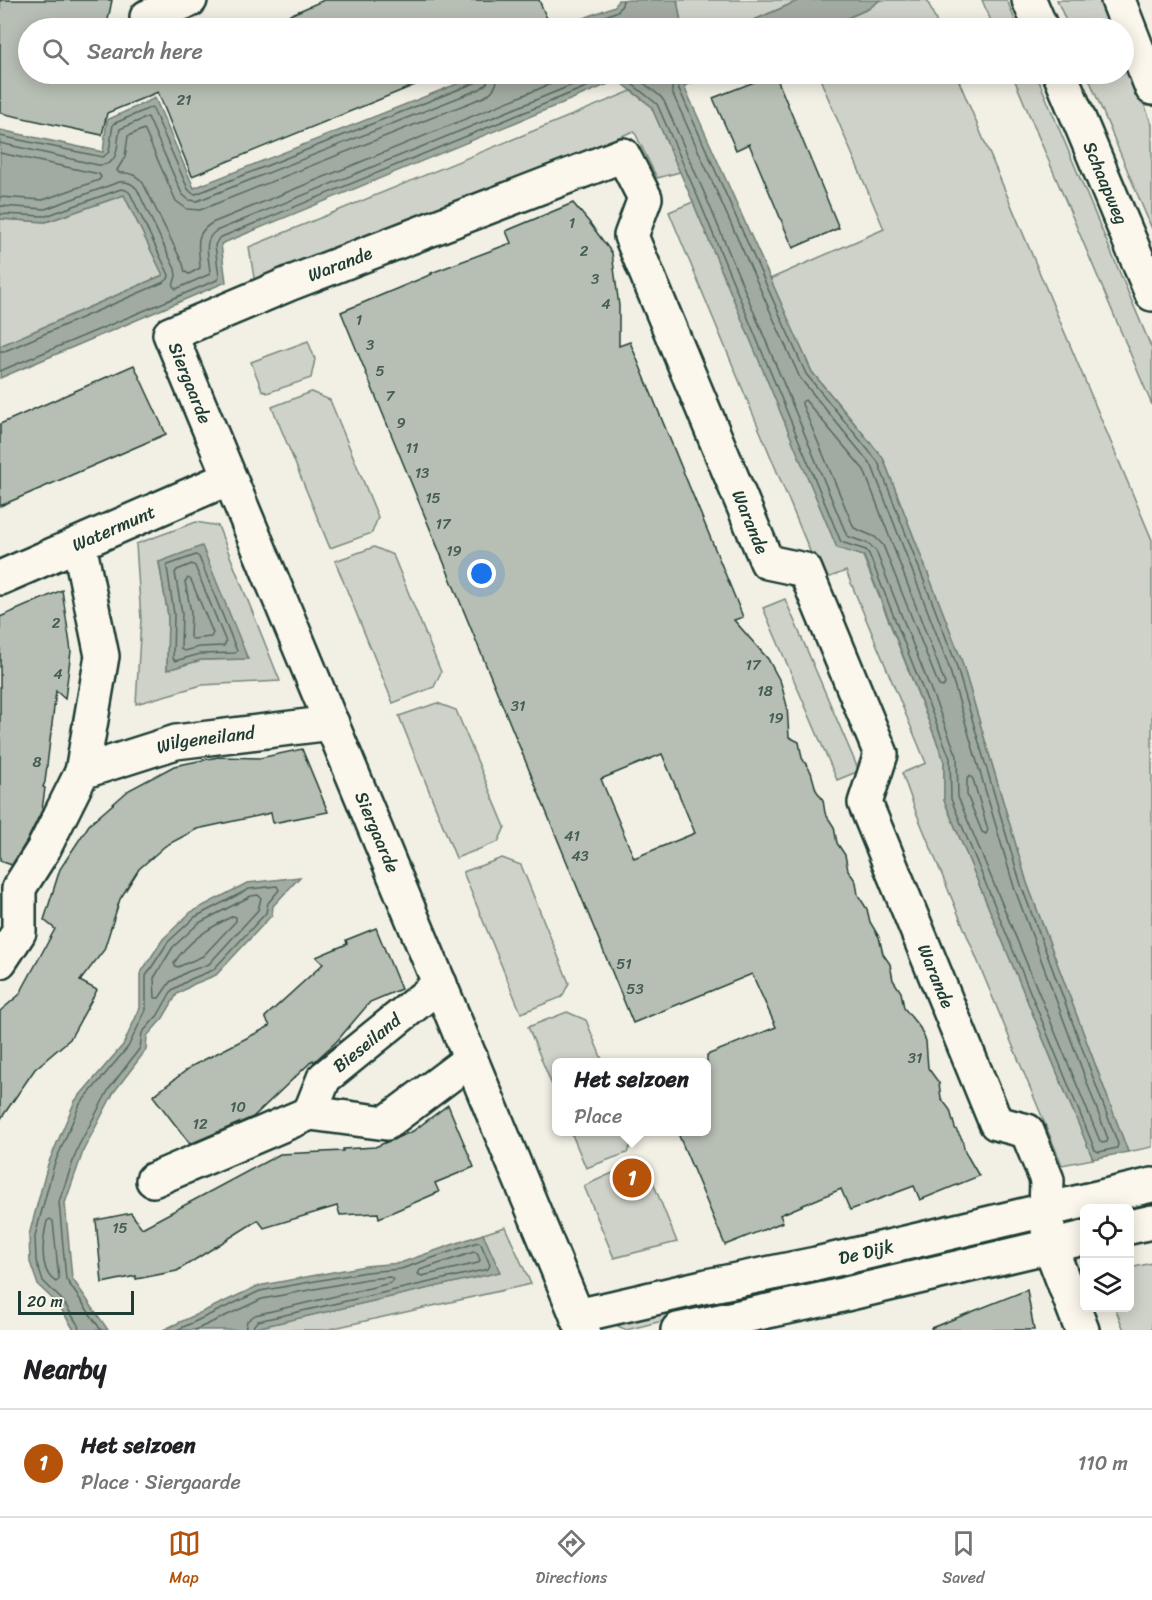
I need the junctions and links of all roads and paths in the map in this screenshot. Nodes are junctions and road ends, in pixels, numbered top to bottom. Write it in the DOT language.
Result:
graph roads {
  1 [pos="190,0"];
  2 [pos="1029,0"];
  3 [pos="1118,0"];
  4 [pos="147,17"];
  5 [pos="1037,18"];
  6 [pos="1125,18"];
  7 [pos="1134,41"];
  8 [pos="1064,84"];
  9 [pos="1152,88"];
  10 [pos="1152,294"];
  11 [pos="170,334"];
  12 [pos="229,478"];
  13 [pos="78,544"];
  14 [pos="0,578"];
  15 [pos="332,723"];
  16 [pos="82,772"];
  17 [pos="10,893"];
  18 [pos="0,961"];
  19 [pos="440,984"];
  20 [pos="471,1059"];
  21 [pos="310,1113"];
  22 [pos="153,1180"];
  23 [pos="1152,1185"];
  24 [pos="1047,1209"];
  25 [pos="1152,1222"];
  26 [pos="1134,1226"];
  27 [pos="1080,1239"];
  28 [pos="1050,1246"];
  29 [pos="580,1323"];
  30 [pos="678,1330"];
  31 [pos="1082,1330"];
  1 -- 4 [label="street"];
  2 -- 5 [label="street"];
  3 -- 6 [label="street"];
  7 -- 9 [label="street"];
  8 -- 10 [label="street, Schaapweg"];
  11 -- 12 [label="street, Siergaarde"];
  11 -- 24 [label="street, Warande"];
  12 -- 13 [label="street, Watermunt"];
  12 -- 15 [label="street, Siergaarde"];
  13 -- 14 [label="street, Watermunt"];
  13 -- 16 [label="street"];
  15 -- 16 [label="street, Wilgeneiland"];
  15 -- 19 [label="street, Siergaarde"];
  16 -- 17 [label="street"];
  17 -- 18 [label="street"];
  19 -- 20 [label="street, Siergaarde"];
  19 -- 21 [label="street, Bieseiland"];
  20 -- 21 [label="street"];
  20 -- 29 [label="street, Siergaarde"];
  21 -- 22 [label="street"];
  23 -- 24 [label="street, De Dijk"];
  24 -- 28 [label="street, Warande"];
  24 -- 29 [label="street, De Dijk"];
  25 -- 26 [label="street"];
  27 -- 28 [label="street, De Dijk"];
  28 -- 30 [label="street, De Dijk"];
  28 -- 31 [label="street, Warande"];
}
